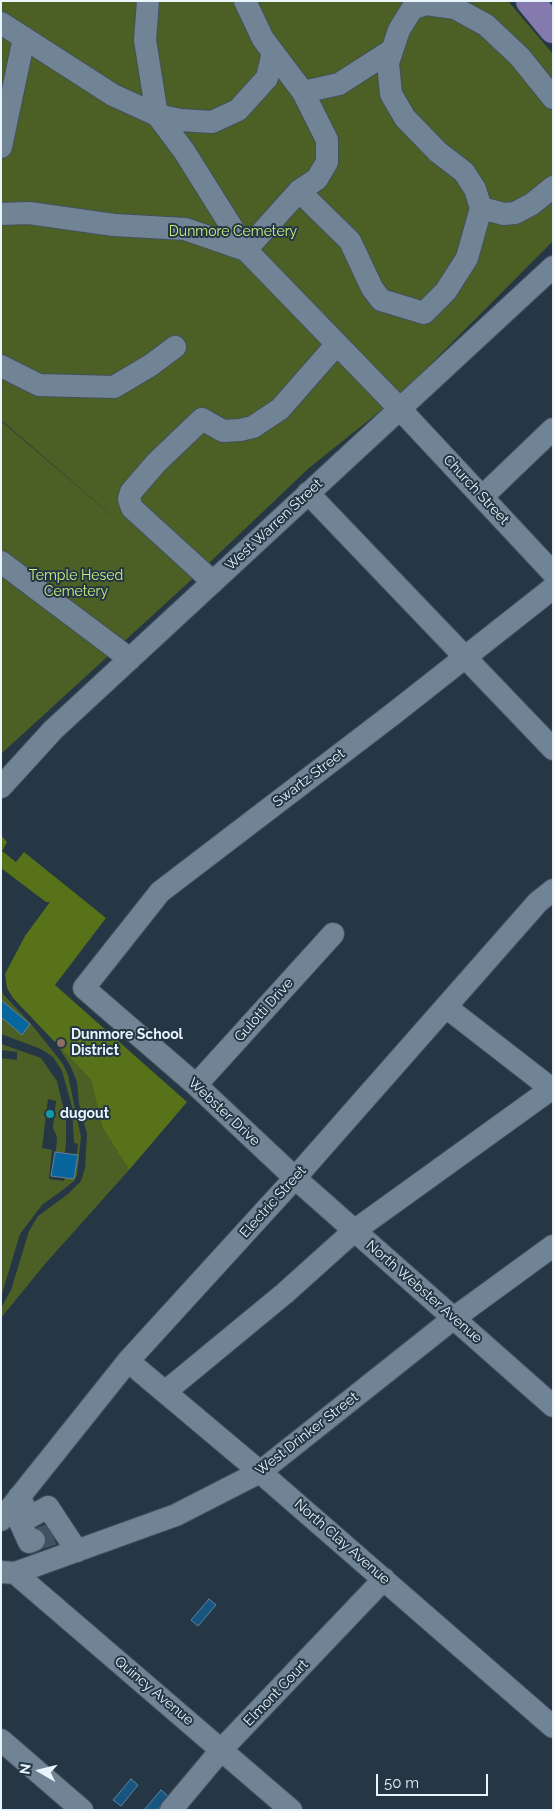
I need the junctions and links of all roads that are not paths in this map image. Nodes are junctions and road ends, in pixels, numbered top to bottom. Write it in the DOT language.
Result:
graph roads {
  1 [pos="148,1"];
  2 [pos="245,1"];
  3 [pos="530,1"];
  4 [pos="413,5"];
  5 [pos="1,23"];
  6 [pos="553,29"];
  7 [pos="24,38"];
  8 [pos="392,50"];
  9 [pos="273,52"];
  10 [pos="303,92"];
  11 [pos="553,98"];
  12 [pos="157,115"];
  13 [pos="1,147"];
  14 [pos="553,187"];
  15 [pos="299,191"];
  16 [pos="481,208"];
  17 [pos="1,214"];
  18 [pos="246,250"];
  19 [pos="553,267"];
  20 [pos="337,344"];
  21 [pos="175,347"];
  22 [pos="1,366"];
  23 [pos="399,408"];
  24 [pos="553,429"];
  25 [pos="308,493"];
  26 [pos="482,497"];
  27 [pos="1,562"];
  28 [pos="553,573"];
  29 [pos="213,582"];
  30 [pos="553,588"];
  31 [pos="464,658"];
  32 [pos="130,659"];
  33 [pos="553,749"];
  34 [pos="1,787"];
  35 [pos="553,890"];
  36 [pos="333,934"];
  37 [pos="84,988"];
  38 [pos="446,1007"];
  39 [pos="196,1085"];
  40 [pos="552,1090"];
  41 [pos="295,1178"];
  42 [pos="354,1231"];
  43 [pos="553,1246"];
  44 [pos="454,1318"];
  45 [pos="128,1361"];
  46 [pos="165,1392"];
  47 [pos="553,1406"];
  48 [pos="260,1472"];
  49 [pos="25,1507"];
  50 [pos="1,1520"];
  51 [pos="45,1537"];
  52 [pos="77,1551"];
  53 [pos="39,1565"];
  54 [pos="8,1572"];
  55 [pos="384,1579"];
  56 [pos="553,1727"];
  57 [pos="1,1740"];
  58 [pos="222,1749"];
  59 [pos="82,1810"];
  60 [pos="171,1810"];
  61 [pos="291,1810"];
  1 -- 12 [label="street"];
  2 -- 9 [label="street"];
  3 -- 6 [label="main road"];
  4 -- 8 [label="street"];
  4 -- 11 [label="street"];
  5 -- 7 [label="street"];
  7 -- 12 [label="street"];
  7 -- 13 [label="street"];
  8 -- 10 [label="street"];
  8 -- 16 [label="street"];
  9 -- 10 [label="street"];
  9 -- 12 [label="street"];
  10 -- 15 [label="street"];
  12 -- 18 [label="street"];
  14 -- 16 [label="street"];
  15 -- 16 [label="street"];
  15 -- 18 [label="street"];
  17 -- 18 [label="street"];
  18 -- 20 [label="street, Church Street"];
  19 -- 23 [label="street, West Warren Street"];
  20 -- 23 [label="street, Church Street"];
  20 -- 29 [label="street"];
  21 -- 22 [label="street"];
  23 -- 25 [label="street, West Warren Street"];
  23 -- 26 [label="street, Church Street"];
  24 -- 26 [label="street"];
  25 -- 29 [label="street, West Warren Street"];
  25 -- 31 [label="street"];
  26 -- 28 [label="street, Church Street"];
  27 -- 32 [label="street"];
  29 -- 32 [label="street, West Warren Street"];
  30 -- 31 [label="street, Swartz Street"];
  31 -- 33 [label="street"];
  31 -- 37 [label="street, Swartz Street"];
  32 -- 34 [label="street, West Warren Street"];
  35 -- 38 [label="street, Electric Street"];
  36 -- 39 [label="street, Gulotti Drive"];
  37 -- 39 [label="street, Webster Drive"];
  38 -- 40 [label="street"];
  38 -- 41 [label="street, Electric Street"];
  39 -- 41 [label="street, Webster Drive"];
  40 -- 42 [label="street"];
  41 -- 42 [label="street, North Webster Avenue"];
  41 -- 45 [label="street, Electric Street"];
  42 -- 44 [label="street, North Webster Avenue"];
  42 -- 46 [label="street"];
  43 -- 44 [label="street, West Drinker Street"];
  44 -- 47 [label="street, North Webster Avenue"];
  44 -- 48 [label="street, West Drinker Street"];
  45 -- 46 [label="street, North Clay Avenue"];
  45 -- 49 [label="street, Electric Street"];
  46 -- 48 [label="street, North Clay Avenue"];
  48 -- 52 [label="street, West Drinker Street"];
  48 -- 55 [label="street, North Clay Avenue"];
  49 -- 50 [label="street, Electric Street"];
  49 -- 51 [label="street"];
  49 -- 51 [label="street"];
  51 -- 52 [label="street"];
  51 -- 53 [label="street"];
  52 -- 53 [label="street, West Drinker Street"];
  53 -- 54 [label="street, West Drinker Street"];
  54 -- 58 [label="street, Quincy Avenue"];
  55 -- 56 [label="street, North Clay Avenue"];
  55 -- 58 [label="street, Elmont Court"];
  57 -- 59 [label="street"];
  58 -- 60 [label="street, Elmont Court"];
  58 -- 61 [label="street, Quincy Avenue"];
}
